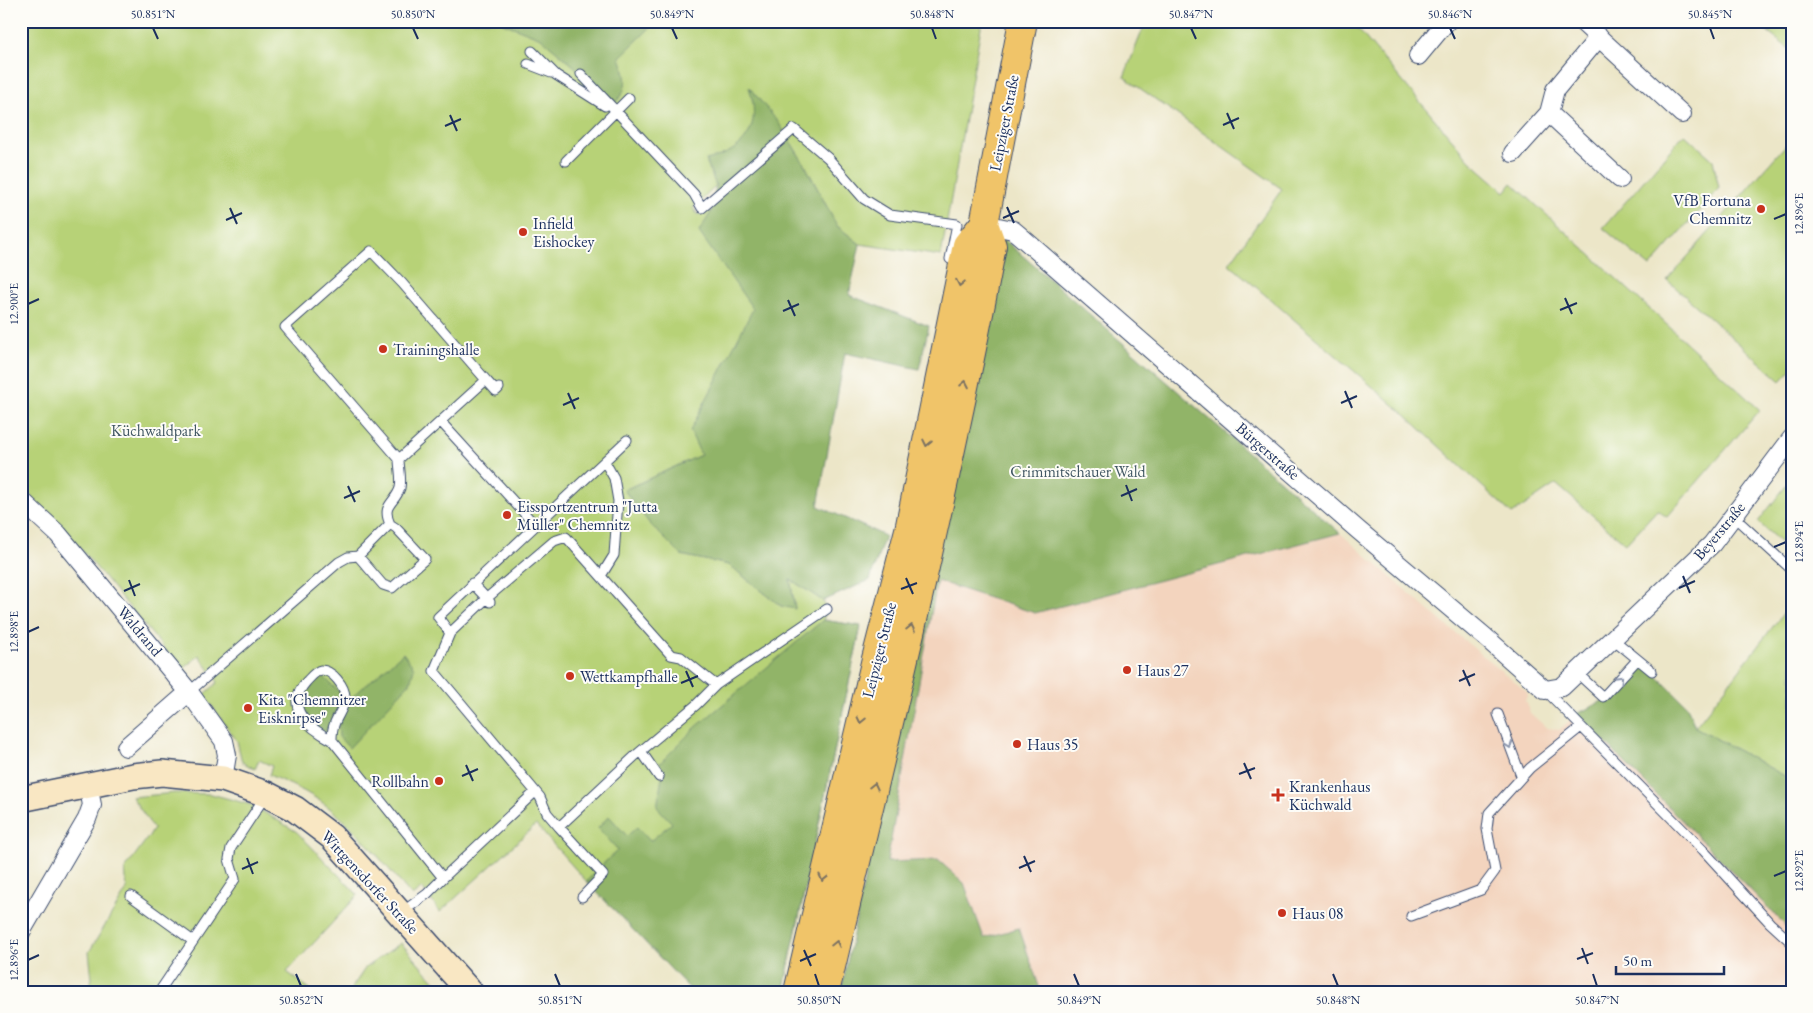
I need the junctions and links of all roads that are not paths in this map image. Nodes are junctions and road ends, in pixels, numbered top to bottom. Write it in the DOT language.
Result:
graph roads {
  1 [pos="1023,21"];
  2 [pos="1447,21"];
  3 [pos="1581,21"];
  4 [pos="1599,37"];
  5 [pos="532,50"];
  6 [pos="1418,56"];
  7 [pos="528,64"];
  8 [pos="581,74"];
  9 [pos="556,75"];
  10 [pos="629,98"];
  11 [pos="616,112"];
  12 [pos="1549,113"];
  13 [pos="1682,114"];
  14 [pos="1513,153"];
  15 [pos="566,161"];
  16 [pos="1620,179"];
  17 [pos="984,224"];
  18 [pos="950,258"];
  19 [pos="486,380"];
  20 [pos="499,388"];
  21 [pos="441,422"];
  22 [pos="1792,438"];
  23 [pos="627,440"];
  24 [pos="399,459"];
  25 [pos="605,462"];
  26 [pos="21,500"];
  27 [pos="1733,516"];
  28 [pos="390,524"];
  29 [pos="535,524"];
  30 [pos="358,556"];
  31 [pos="1792,570"];
  32 [pos="601,576"];
  33 [pos="472,583"];
  34 [pos="488,600"];
  35 [pos="827,609"];
  36 [pos="450,634"];
  37 [pos="1613,639"];
  38 [pos="1637,660"];
  39 [pos="1652,671"];
  40 [pos="1577,673"];
  41 [pos="716,685"];
  42 [pos="1545,690"];
  43 [pos="189,692"];
  44 [pos="1498,714"];
  45 [pos="1581,727"];
  46 [pos="332,740"];
  47 [pos="126,747"];
  48 [pos="641,751"];
  49 [pos="1521,776"];
  50 [pos="659,777"];
  51 [pos="223,779"];
  52 [pos="88,784"];
  53 [pos="535,792"];
  54 [pos="266,794"];
  55 [pos="21,799"];
  56 [pos="559,827"];
  57 [pos="443,878"];
  58 [pos="131,896"];
  59 [pos="582,897"];
  60 [pos="401,914"];
  61 [pos="1411,916"];
  62 [pos="21,932"];
  63 [pos="193,941"];
  64 [pos="1792,943"];
  65 [pos="159,992"];
  66 [pos="470,992"];
  67 [pos="798,992"];
  68 [pos="825,992"];
  1 -- 17 [label="main road, Leipziger Straße"];
  2 -- 6 [label="street"];
  3 -- 4 [label="street"];
  4 -- 12 [label="street"];
  4 -- 13 [label="street"];
  5 -- 9 [label="lane"];
  7 -- 9 [label="lane"];
  8 -- 11 [label="lane"];
  9 -- 11 [label="lane"];
  10 -- 11 [label="lane"];
  11 -- 15 [label="lane"];
  11 -- 18 [label="lane"];
  12 -- 14 [label="street"];
  12 -- 16 [label="street"];
  17 -- 42 [label="street, Bürgerstraße"];
  17 -- 67 [label="main road, Leipziger Straße, one-way"];
  68 -- 17 [label="main road, Leipziger Straße, one-way"];
  19 -- 20 [label="lane"];
  19 -- 21 [label="lane"];
  19 -- 24 [label="lane"];
  21 -- 24 [label="lane"];
  21 -- 29 [label="lane"];
  22 -- 27 [label="street, Beyerstraße"];
  23 -- 25 [label="lane"];
  24 -- 28 [label="lane"];
  25 -- 29 [label="lane"];
  25 -- 32 [label="lane"];
  26 -- 43 [label="street, Waldrand"];
  27 -- 31 [label="lane"];
  27 -- 37 [label="street, Beyerstraße"];
  28 -- 30 [label="lane"];
  28 -- 30 [label="lane"];
  29 -- 33 [label="lane"];
  30 -- 43 [label="lane"];
  32 -- 34 [label="lane"];
  32 -- 41 [label="lane"];
  33 -- 34 [label="lane"];
  33 -- 36 [label="lane"];
  34 -- 36 [label="lane"];
  35 -- 41 [label="lane"];
  36 -- 53 [label="lane"];
  37 -- 38 [label="lane"];
  37 -- 40 [label="street, Beyerstraße"];
  38 -- 39 [label="lane"];
  40 -- 38 [label="lane, one-way"];
  40 -- 42 [label="street, Beyerstraße"];
  41 -- 48 [label="lane"];
  42 -- 45 [label="lane"];
  43 -- 47 [label="street"];
  43 -- 51 [label="street, Waldrand"];
  44 -- 49 [label="lane, one-way"];
  45 -- 49 [label="lane"];
  45 -- 64 [label="lane"];
  46 -- 46 [label="lane"];
  46 -- 57 [label="lane"];
  48 -- 50 [label="lane"];
  48 -- 56 [label="lane"];
  49 -- 61 [label="lane"];
  51 -- 52 [label="street, Wittgensdorfer Straße"];
  51 -- 54 [label="street, Wittgensdorfer Straße"];
  52 -- 55 [label="street, Wittgensdorfer Straße"];
  52 -- 62 [label="street"];
  53 -- 56 [label="lane"];
  53 -- 57 [label="lane"];
  54 -- 60 [label="street, Wittgensdorfer Straße"];
  54 -- 63 [label="lane"];
  56 -- 59 [label="lane"];
  57 -- 60 [label="lane"];
  58 -- 63 [label="lane"];
  60 -- 66 [label="street, Wittgensdorfer Straße"];
  63 -- 65 [label="lane"];
}
